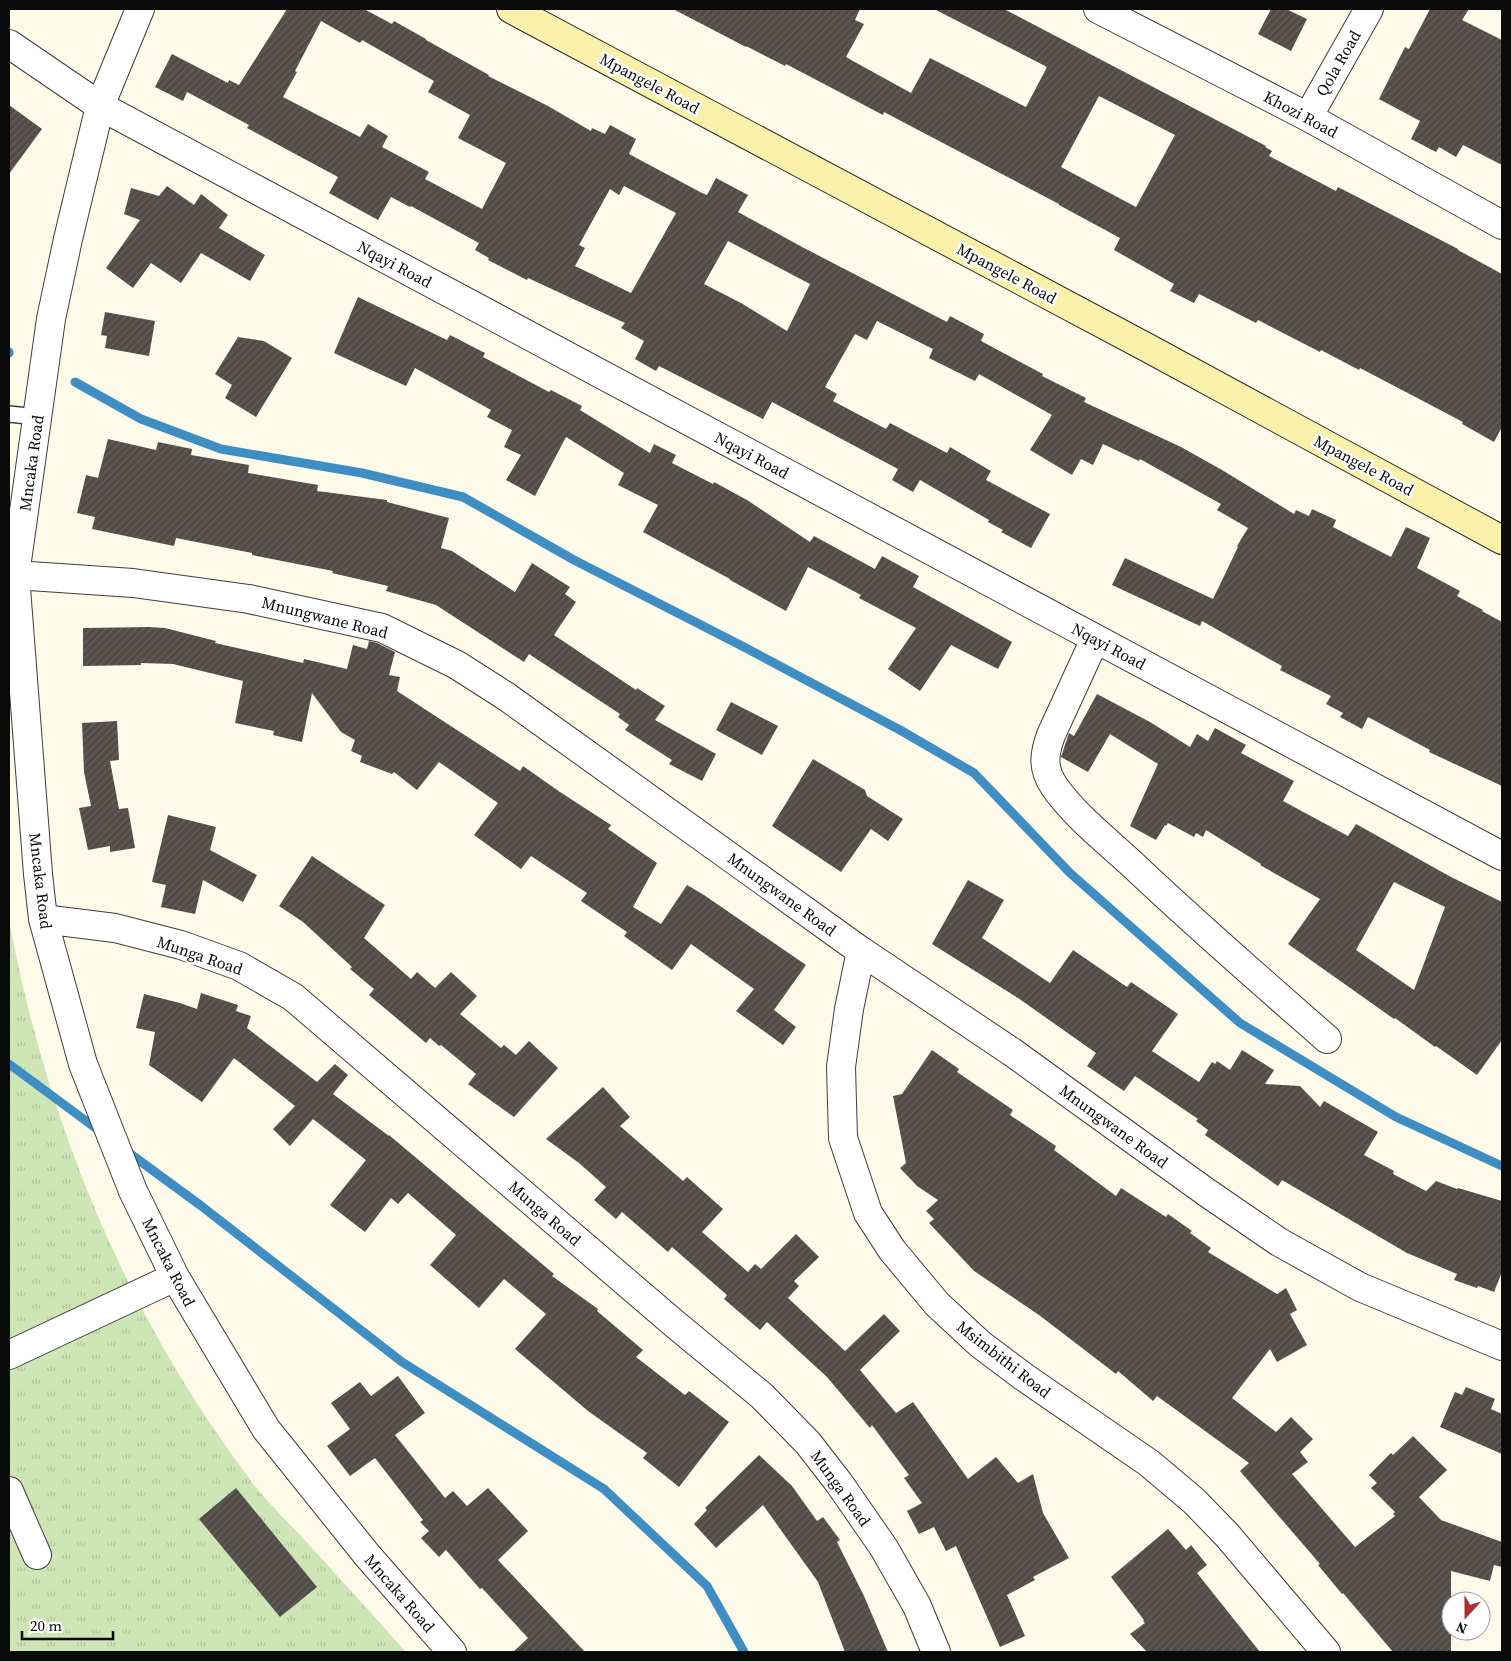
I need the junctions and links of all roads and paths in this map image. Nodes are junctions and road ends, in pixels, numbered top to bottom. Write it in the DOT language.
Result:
graph roads {
  1 [pos="140,9"];
  2 [pos="511,9"];
  3 [pos="1098,9"];
  4 [pos="1369,9"];
  5 [pos="9,44"];
  6 [pos="100,106"];
  7 [pos="1308,117"];
  8 [pos="1502,225"];
  9 [pos="9,414"];
  10 [pos="38,417"];
  11 [pos="1502,540"];
  12 [pos="12,576"];
  13 [pos="1095,638"];
  14 [pos="1502,856"];
  15 [pos="43,919"];
  16 [pos="862,951"];
  17 [pos="1327,1038"];
  18 [pos="175,1278"];
  19 [pos="1502,1346"];
  20 [pos="9,1355"];
  21 [pos="9,1490"];
  22 [pos="37,1555"];
  23 [pos="452,1652"];
  24 [pos="936,1652"];
  25 [pos="1326,1652"];
  1 -- 6 [label="street, Mncaka Road"];
  2 -- 11 [label="street, Mpangele Road"];
  3 -- 7 [label="street, Khozi Road"];
  4 -- 7 [label="street, Qola Road"];
  5 -- 6 [label="street, Nqayi Road"];
  6 -- 10 [label="street, Mncaka Road"];
  6 -- 13 [label="street, Nqayi Road"];
  7 -- 8 [label="street, Khozi Road"];
  9 -- 10 [label="lane"];
  10 -- 12 [label="street, Mncaka Road"];
  12 -- 15 [label="street, Mncaka Road"];
  12 -- 16 [label="street, Mnungwane Road"];
  13 -- 14 [label="street, Nqayi Road"];
  13 -- 17 [label="street"];
  15 -- 18 [label="street, Mncaka Road"];
  15 -- 24 [label="street, Munga Road"];
  16 -- 19 [label="street, Mnungwane Road"];
  16 -- 25 [label="street, Msimbithi Road"];
  18 -- 20 [label="street"];
  18 -- 23 [label="street, Mncaka Road"];
  21 -- 22 [label="street"];
}
